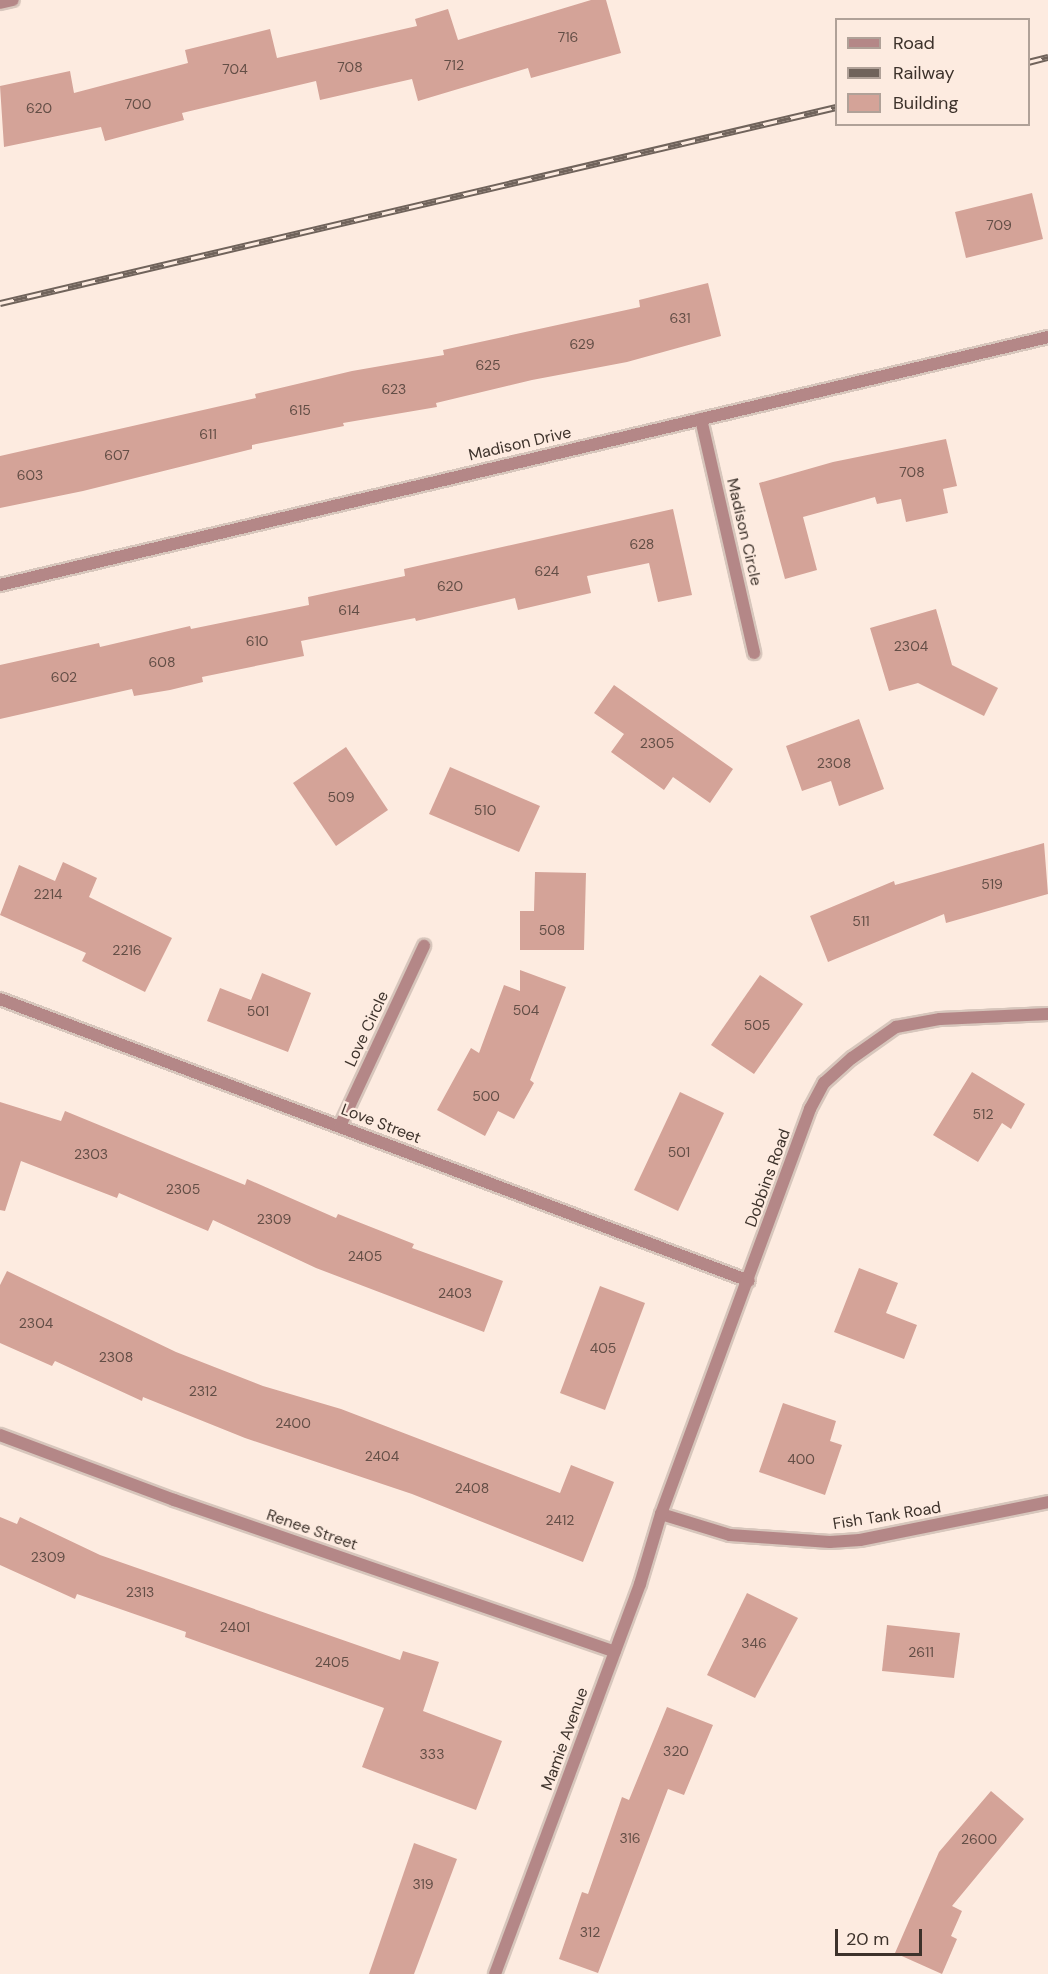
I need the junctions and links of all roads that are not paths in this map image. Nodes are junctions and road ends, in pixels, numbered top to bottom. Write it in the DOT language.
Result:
graph roads {
  1 [pos="13,0"];
  2 [pos="0,3"];
  3 [pos="1048,337"];
  4 [pos="701,419"];
  5 [pos="0,585"];
  6 [pos="754,653"];
  7 [pos="424,946"];
  8 [pos="0,999"];
  9 [pos="1048,1014"];
  10 [pos="340,1126"];
  11 [pos="749,1281"];
  12 [pos="0,1435"];
  13 [pos="1048,1502"];
  14 [pos="661,1514"];
  15 [pos="615,1652"];
  16 [pos="495,1974"];
  1 -- 2 [label="street"];
  3 -- 4 [label="street, Madison Drive"];
  4 -- 5 [label="street, Madison Drive"];
  4 -- 6 [label="street, Madison Circle"];
  7 -- 10 [label="street, Love Circle"];
  8 -- 10 [label="street, Love Street"];
  9 -- 11 [label="street, Dobbins Road"];
  10 -- 11 [label="street, Love Street"];
  11 -- 14 [label="street, Dobbins Road"];
  12 -- 15 [label="street, Renee Street"];
  13 -- 14 [label="street, Fish Tank Road"];
  14 -- 15 [label="street, Mamie Avenue"];
  15 -- 16 [label="street, Mamie Avenue"];
}
